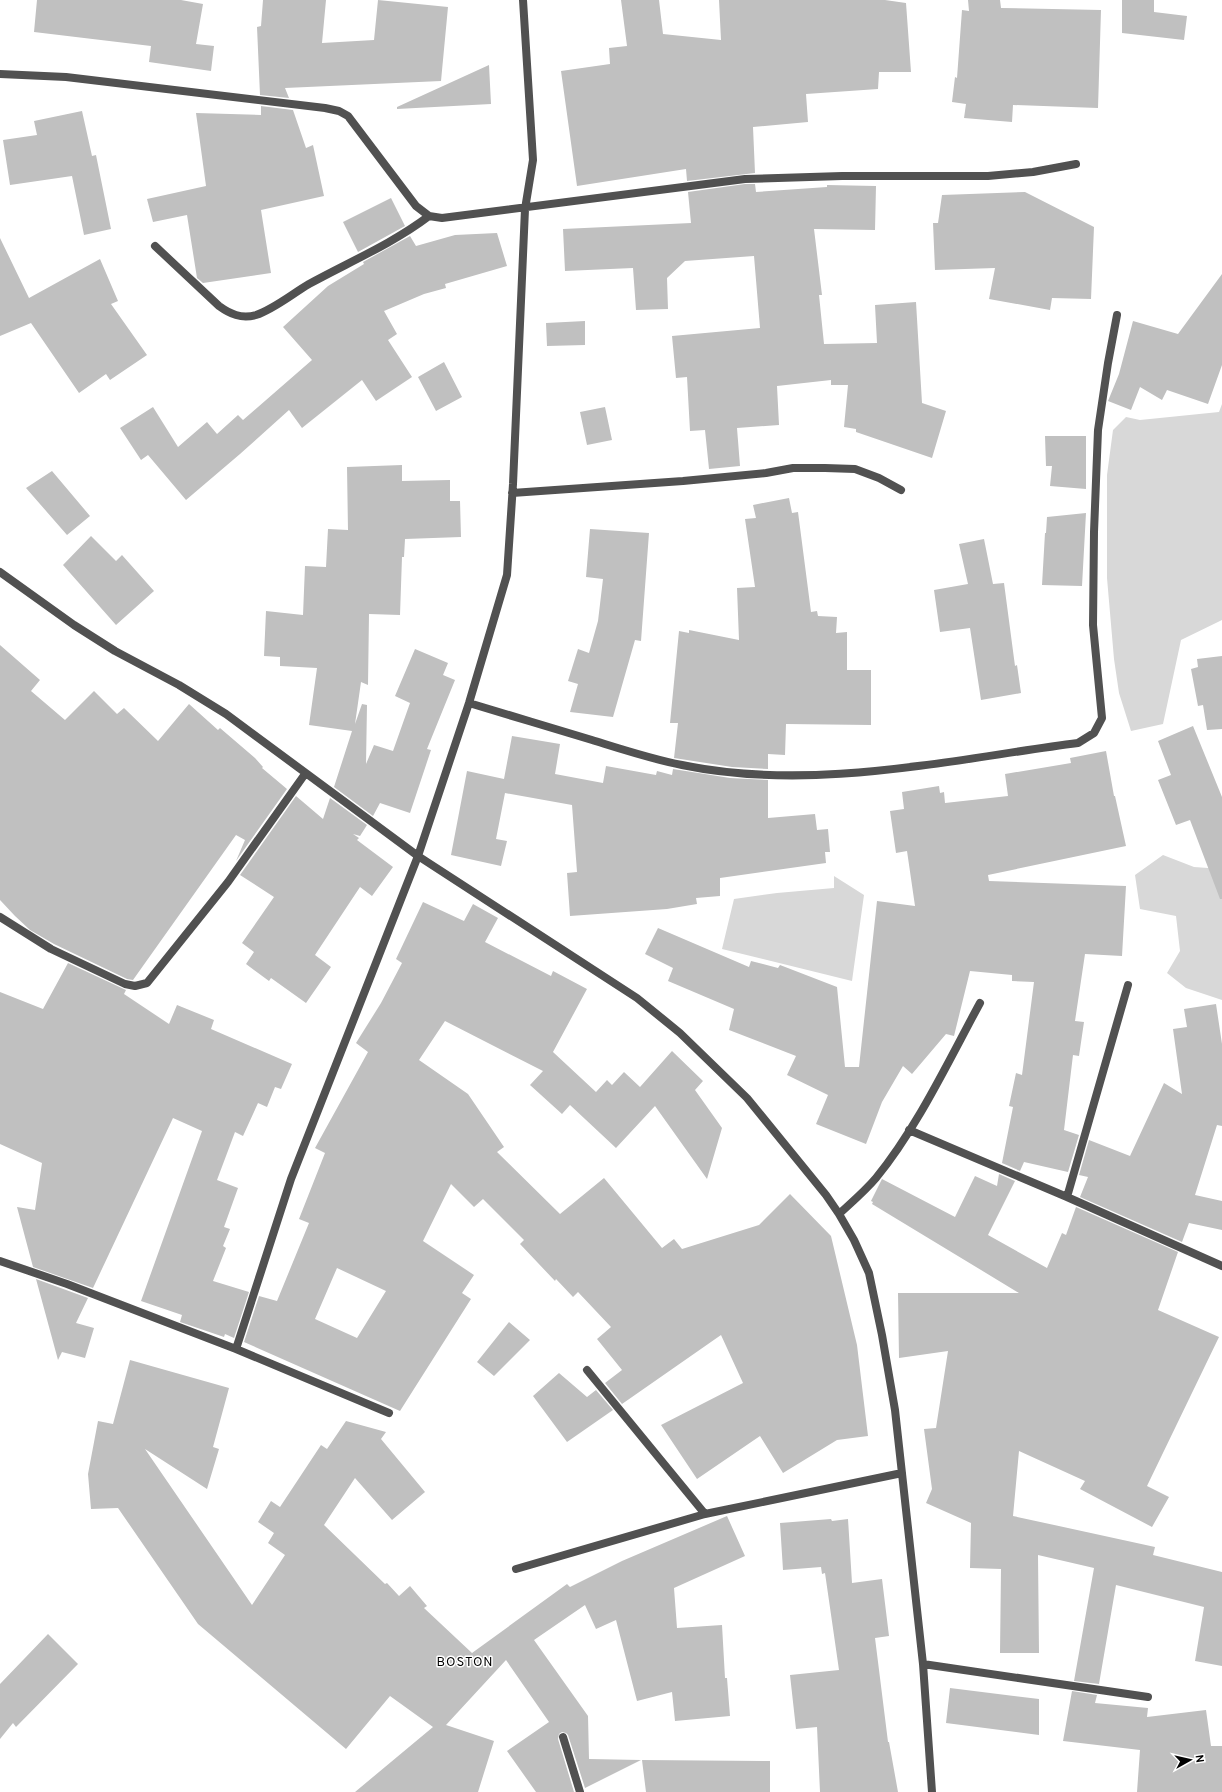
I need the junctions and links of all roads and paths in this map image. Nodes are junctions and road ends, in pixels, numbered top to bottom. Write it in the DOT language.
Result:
graph roads {
  1 [pos="523,0"];
  2 [pos="0,74"];
  3 [pos="1076,164"];
  4 [pos="525,209"];
  5 [pos="429,216"];
  6 [pos="154,246"];
  7 [pos="1117,315"];
  8 [pos="901,490"];
  9 [pos="512,493"];
  10 [pos="0,572"];
  11 [pos="470,703"];
  12 [pos="306,774"];
  13 [pos="418,856"];
  14 [pos="0,917"];
  15 [pos="1128,985"];
  16 [pos="980,1003"];
  17 [pos="909,1130"];
  18 [pos="1067,1197"];
  19 [pos="839,1214"];
  20 [pos="0,1261"];
  21 [pos="1222,1266"];
  22 [pos="236,1349"];
  23 [pos="587,1370"];
  24 [pos="389,1413"];
  25 [pos="902,1473"];
  26 [pos="705,1514"];
  27 [pos="516,1569"];
  28 [pos="923,1664"];
  29 [pos="1148,1697"];
  30 [pos="563,1737"];
  31 [pos="580,1792"];
  32 [pos="932,1792"];
  1 -- 4 [label="street"];
  2 -- 5 [label="street"];
  3 -- 4 [label="street"];
  4 -- 5 [label="street"];
  4 -- 9 [label="street"];
  5 -- 6 [label="street"];
  7 -- 11 [label="street"];
  8 -- 9 [label="street"];
  9 -- 11 [label="street"];
  10 -- 12 [label="street"];
  11 -- 13 [label="street"];
  12 -- 13 [label="street"];
  12 -- 14 [label="street"];
  13 -- 19 [label="street"];
  13 -- 22 [label="street"];
  15 -- 18 [label="street"];
  16 -- 17 [label="street"];
  17 -- 18 [label="street"];
  17 -- 19 [label="street"];
  18 -- 21 [label="street"];
  19 -- 25 [label="street"];
  20 -- 22 [label="street"];
  22 -- 24 [label="street"];
  23 -- 26 [label="street"];
  25 -- 26 [label="street"];
  25 -- 28 [label="street"];
  26 -- 27 [label="street"];
  28 -- 29 [label="street"];
  28 -- 32 [label="street"];
  30 -- 31 [label="street"];
}
